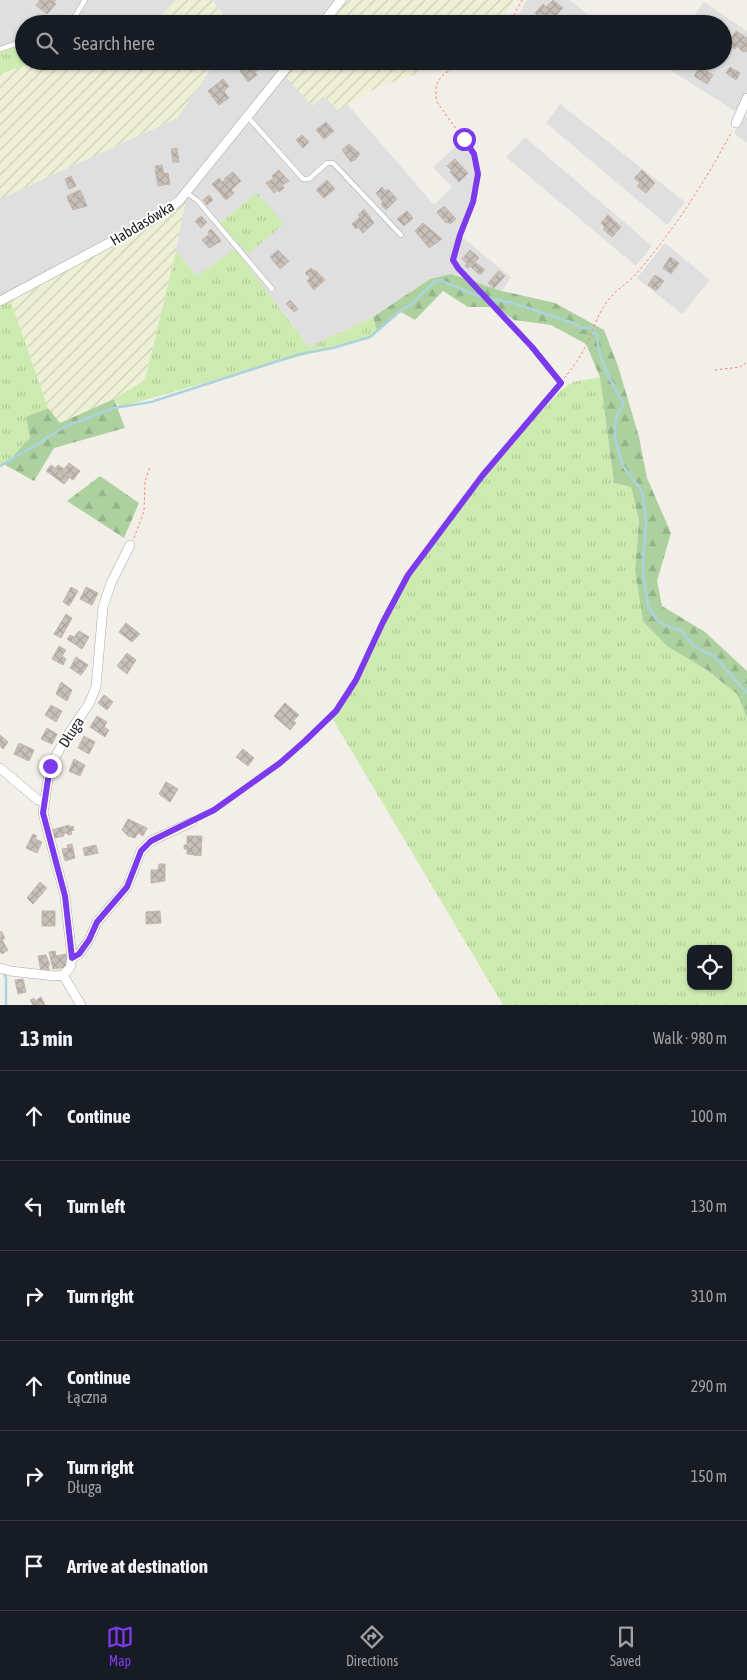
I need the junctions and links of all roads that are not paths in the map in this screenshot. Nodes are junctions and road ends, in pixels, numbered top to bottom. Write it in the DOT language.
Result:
graph roads {
  1 [pos="85,0"];
  2 [pos="340,0"];
  3 [pos="76,15"];
  4 [pos="329,15"];
  5 [pos="15,44"];
  6 [pos="0,49"];
  7 [pos="285,70"];
  8 [pos="747,98"];
  9 [pos="247,116"];
  10 [pos="736,123"];
  11 [pos="187,193"];
  12 [pos="400,235"];
  13 [pos="272,289"];
  14 [pos="0,301"];
  15 [pos="130,545"];
  16 [pos="0,768"];
  17 [pos="44,802"];
  18 [pos="192,822"];
  19 [pos="72,958"];
  20 [pos="0,968"];
  21 [pos="62,975"];
  22 [pos="81,1005"];
  1 -- 3 [label="lane"];
  2 -- 4 [label="street"];
  5 -- 6 [label="lane"];
  7 -- 9 [label="street, Habdasówka"];
  8 -- 10 [label="street"];
  9 -- 11 [label="street, Habdasówka"];
  9 -- 12 [label="lane"];
  11 -- 13 [label="lane"];
  11 -- 14 [label="street, Habdasówka"];
  15 -- 17 [label="street, Długa"];
  16 -- 17 [label="street"];
  17 -- 19 [label="street, Długa"];
  18 -- 19 [label="street"];
  19 -- 21 [label="street"];
  20 -- 21 [label="street"];
  21 -- 22 [label="street"];
}
